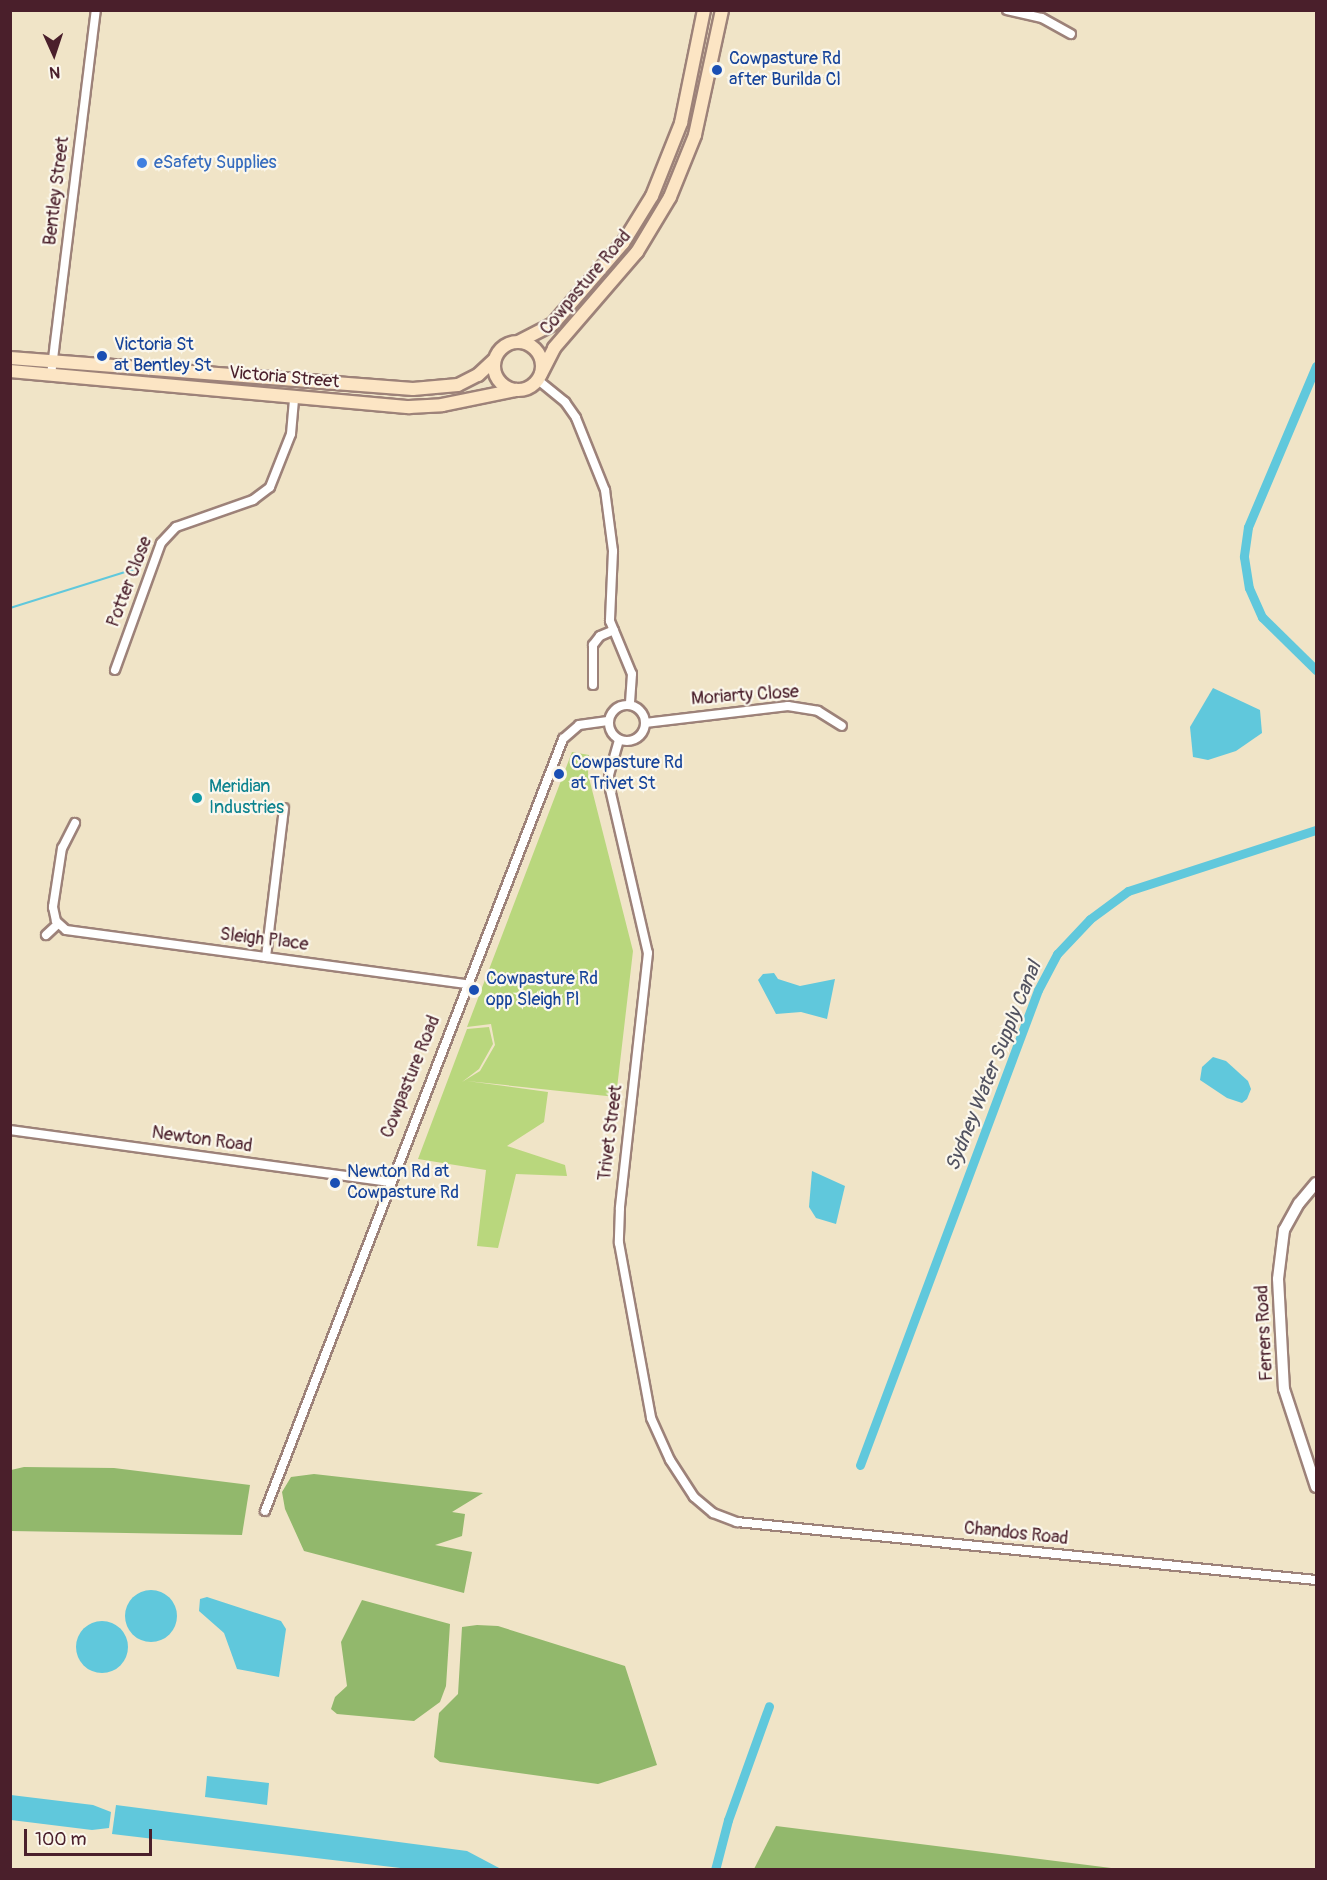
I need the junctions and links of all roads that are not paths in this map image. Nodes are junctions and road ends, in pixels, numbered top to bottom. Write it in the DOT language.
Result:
graph roads {
  1 [pos="96,10"];
  2 [pos="704,10"];
  3 [pos="722,10"];
  4 [pos="1007,10"];
  5 [pos="1071,34"];
  6 [pos="520,341"];
  7 [pos="10,358"];
  8 [pos="494,360"];
  9 [pos="52,361"];
  10 [pos="10,371"];
  11 [pos="51,375"];
  12 [pos="539,377"];
  13 [pos="516,390"];
  14 [pos="294,397"];
  15 [pos="614,630"];
  16 [pos="115,670"];
  17 [pos="593,685"];
  18 [pos="630,705"];
  19 [pos="608,721"];
  20 [pos="645,723"];
  21 [pos="842,726"];
  22 [pos="620,740"];
  23 [pos="285,808"];
  24 [pos="75,823"];
  25 [pos="58,924"];
  26 [pos="46,935"];
  27 [pos="266,957"];
  28 [pos="468,984"];
  29 [pos="10,1130"];
  30 [pos="389,1182"];
  31 [pos="1317,1183"];
  32 [pos="1317,1487"];
  33 [pos="265,1511"];
  34 [pos="712,1514"];
  35 [pos="1317,1580"];
  1 -- 9 [label="street, Bentley Street"];
  2 -- 6 [label="main road, Cowpasture Road"];
  3 -- 12 [label="main road, Cowpasture Road"];
  4 -- 5 [label="street"];
  6 -- 8 [label="main road"];
  6 -- 12 [label="main road"];
  7 -- 9 [label="main road, Victoria Street"];
  8 -- 9 [label="main road, Victoria Street"];
  8 -- 13 [label="main road"];
  9 -- 11 [label="street, Bentley Street"];
  10 -- 11 [label="main road, Victoria Street"];
  11 -- 14 [label="main road, Victoria Street"];
  12 -- 13 [label="main road"];
  12 -- 15 [label="street"];
  13 -- 14 [label="main road, Victoria Street"];
  14 -- 16 [label="street, Potter Close"];
  15 -- 17 [label="street"];
  15 -- 18 [label="street"];
  18 -- 19 [label="street"];
  18 -- 20 [label="street"];
  19 -- 22 [label="street"];
  19 -- 28 [label="street, Cowpasture Road"];
  20 -- 21 [label="street, Moriarty Close"];
  20 -- 22 [label="street"];
  22 -- 34 [label="street, Trivet Street"];
  23 -- 27 [label="street"];
  24 -- 25 [label="street"];
  25 -- 26 [label="street"];
  25 -- 27 [label="street, Sleigh Place"];
  27 -- 28 [label="street, Sleigh Place"];
  28 -- 30 [label="street, Cowpasture Road"];
  29 -- 30 [label="street, Newton Road"];
  30 -- 33 [label="street, Cowpasture Road"];
  31 -- 32 [label="street, Ferrers Road"];
  34 -- 35 [label="street, Chandos Road"];
}
